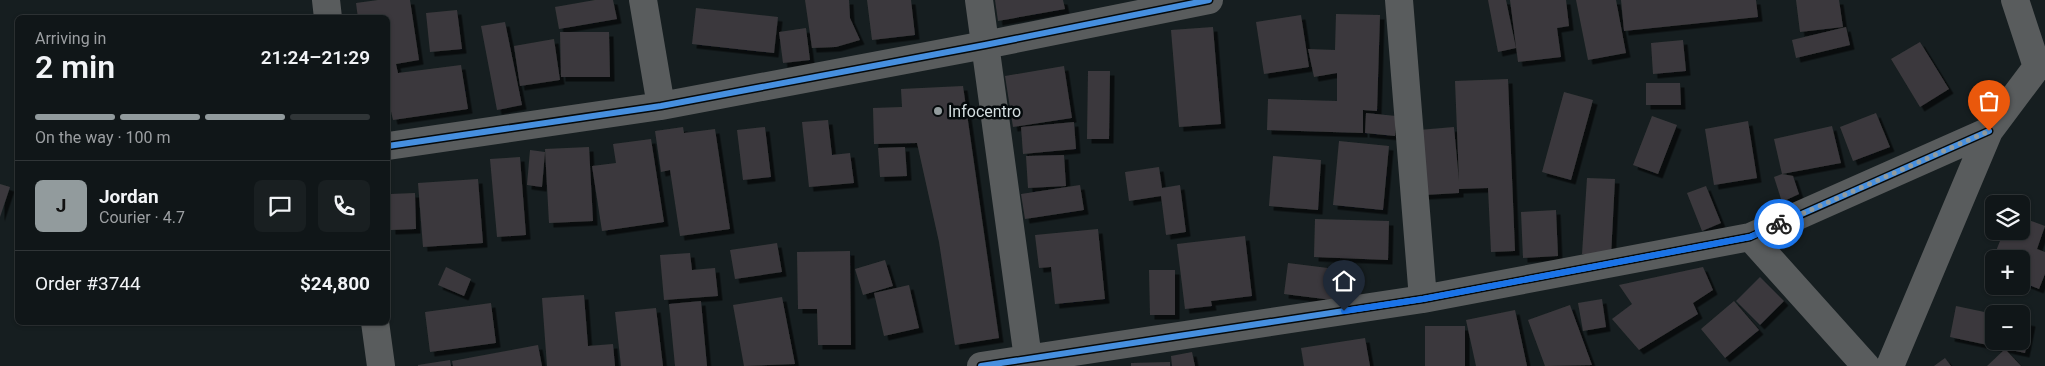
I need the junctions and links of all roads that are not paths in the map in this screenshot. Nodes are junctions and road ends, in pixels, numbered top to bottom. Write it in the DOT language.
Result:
graph roads {
  1 [pos="326,0"];
  2 [pos="643,0"];
  3 [pos="979,0"];
  4 [pos="1209,0"];
  5 [pos="1399,0"];
  6 [pos="2015,0"];
  7 [pos="328,15"];
  8 [pos="985,46"];
  9 [pos="2041,66"];
  10 [pos="661,106"];
  11 [pos="1989,131"];
  12 [pos="390,146"];
  13 [pos="1750,237"];
  14 [pos="1423,299"];
  15 [pos="375,325"];
  16 [pos="1028,362"];
  17 [pos="382,366"];
  18 [pos="981,366"];
  19 [pos="1866,366"];
  20 [pos="1890,366"];
  1 -- 7 [label="street"];
  2 -- 10 [label="street"];
  3 -- 8 [label="street"];
  4 -- 8 [label="street"];
  5 -- 14 [label="street"];
  6 -- 9 [label="street"];
  8 -- 10 [label="street"];
  8 -- 16 [label="street"];
  9 -- 11 [label="street"];
  10 -- 12 [label="street"];
  11 -- 13 [label="street"];
  11 -- 20 [label="street"];
  13 -- 14 [label="street"];
  13 -- 19 [label="street"];
  14 -- 16 [label="street"];
  15 -- 17 [label="street"];
  16 -- 18 [label="street"];
}
